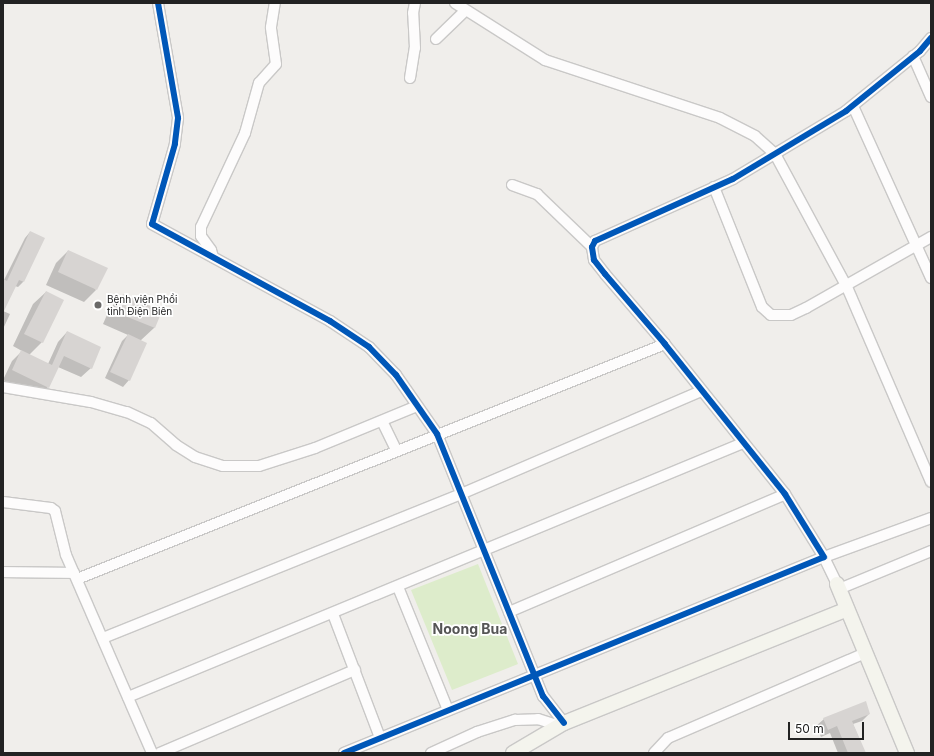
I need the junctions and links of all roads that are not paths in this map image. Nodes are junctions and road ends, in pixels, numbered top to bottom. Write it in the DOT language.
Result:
graph roads {
  1 [pos="158,3"];
  2 [pos="275,3"];
  3 [pos="415,3"];
  4 [pos="455,3"];
  5 [pos="464,10"];
  6 [pos="931,38"];
  7 [pos="436,39"];
  8 [pos="913,56"];
  9 [pos="410,78"];
  10 [pos="931,97"];
  11 [pos="853,106"];
  12 [pos="775,154"];
  13 [pos="512,185"];
  14 [pos="714,187"];
  15 [pos="931,237"];
  16 [pos="916,246"];
  17 [pos="592,247"];
  18 [pos="213,257"];
  19 [pos="931,278"];
  20 [pos="847,287"];
  21 [pos="665,344"];
  22 [pos="3,387"];
  23 [pos="701,391"];
  24 [pos="417,406"];
  25 [pos="382,421"];
  26 [pos="437,434"];
  27 [pos="743,443"];
  28 [pos="396,450"];
  29 [pos="931,482"];
  30 [pos="461,494"];
  31 [pos="785,494"];
  32 [pos="3,502"];
  33 [pos="931,518"];
  34 [pos="931,551"];
  35 [pos="485,552"];
  36 [pos="824,557"];
  37 [pos="3,572"];
  38 [pos="75,576"];
  39 [pos="838,586"];
  40 [pos="398,587"];
  41 [pos="847,609"];
  42 [pos="509,612"];
  43 [pos="333,614"];
  44 [pos="102,638"];
  45 [pos="866,653"];
  46 [pos="355,670"];
  47 [pos="535,675"];
  48 [pos="128,697"];
  49 [pos="448,710"];
  50 [pos="562,724"];
  51 [pos="380,738"];
  52 [pos="152,753"];
  53 [pos="160,753"];
  54 [pos="344,753"];
  55 [pos="432,753"];
  56 [pos="513,753"];
  57 [pos="654,753"];
  58 [pos="907,753"];
  1 -- 18 [label="street"];
  2 -- 18 [label="street"];
  3 -- 9 [label="street"];
  4 -- 5 [label="street"];
  5 -- 7 [label="street"];
  5 -- 12 [label="street"];
  6 -- 8 [label="street"];
  8 -- 10 [label="street"];
  8 -- 11 [label="street"];
  11 -- 12 [label="street"];
  11 -- 16 [label="street"];
  12 -- 14 [label="street"];
  12 -- 20 [label="street"];
  13 -- 17 [label="street"];
  14 -- 17 [label="street"];
  14 -- 20 [label="street"];
  15 -- 16 [label="street"];
  16 -- 19 [label="street"];
  16 -- 20 [label="street"];
  17 -- 21 [label="street"];
  18 -- 24 [label="street"];
  20 -- 29 [label="street"];
  21 -- 23 [label="street"];
  21 -- 26 [label="street"];
  22 -- 25 [label="street"];
  23 -- 27 [label="street"];
  23 -- 30 [label="street"];
  24 -- 25 [label="street"];
  24 -- 26 [label="street"];
  25 -- 28 [label="street"];
  26 -- 28 [label="street"];
  26 -- 30 [label="street"];
  27 -- 31 [label="street"];
  27 -- 35 [label="street"];
  28 -- 38 [label="street"];
  30 -- 35 [label="street"];
  30 -- 44 [label="street"];
  31 -- 36 [label="street"];
  31 -- 42 [label="street"];
  32 -- 38 [label="street"];
  33 -- 36 [label="street"];
  34 -- 39 [label="street"];
  35 -- 40 [label="street"];
  35 -- 42 [label="street"];
  36 -- 39 [label="street"];
  36 -- 47 [label="street"];
  37 -- 38 [label="street"];
  38 -- 44 [label="street"];
  39 -- 41 [label="street"];
  40 -- 43 [label="street"];
  40 -- 49 [label="street"];
  41 -- 45 [label="street"];
  41 -- 50 [label="street"];
  42 -- 47 [label="street"];
  43 -- 46 [label="street"];
  43 -- 48 [label="street"];
  44 -- 48 [label="street"];
  45 -- 57 [label="street"];
  45 -- 58 [label="street"];
  46 -- 51 [label="street"];
  46 -- 53 [label="street"];
  47 -- 49 [label="street"];
  47 -- 50 [label="street"];
  48 -- 52 [label="street"];
  49 -- 51 [label="street"];
  50 -- 55 [label="street"];
  50 -- 56 [label="street"];
  51 -- 54 [label="street"];
}
